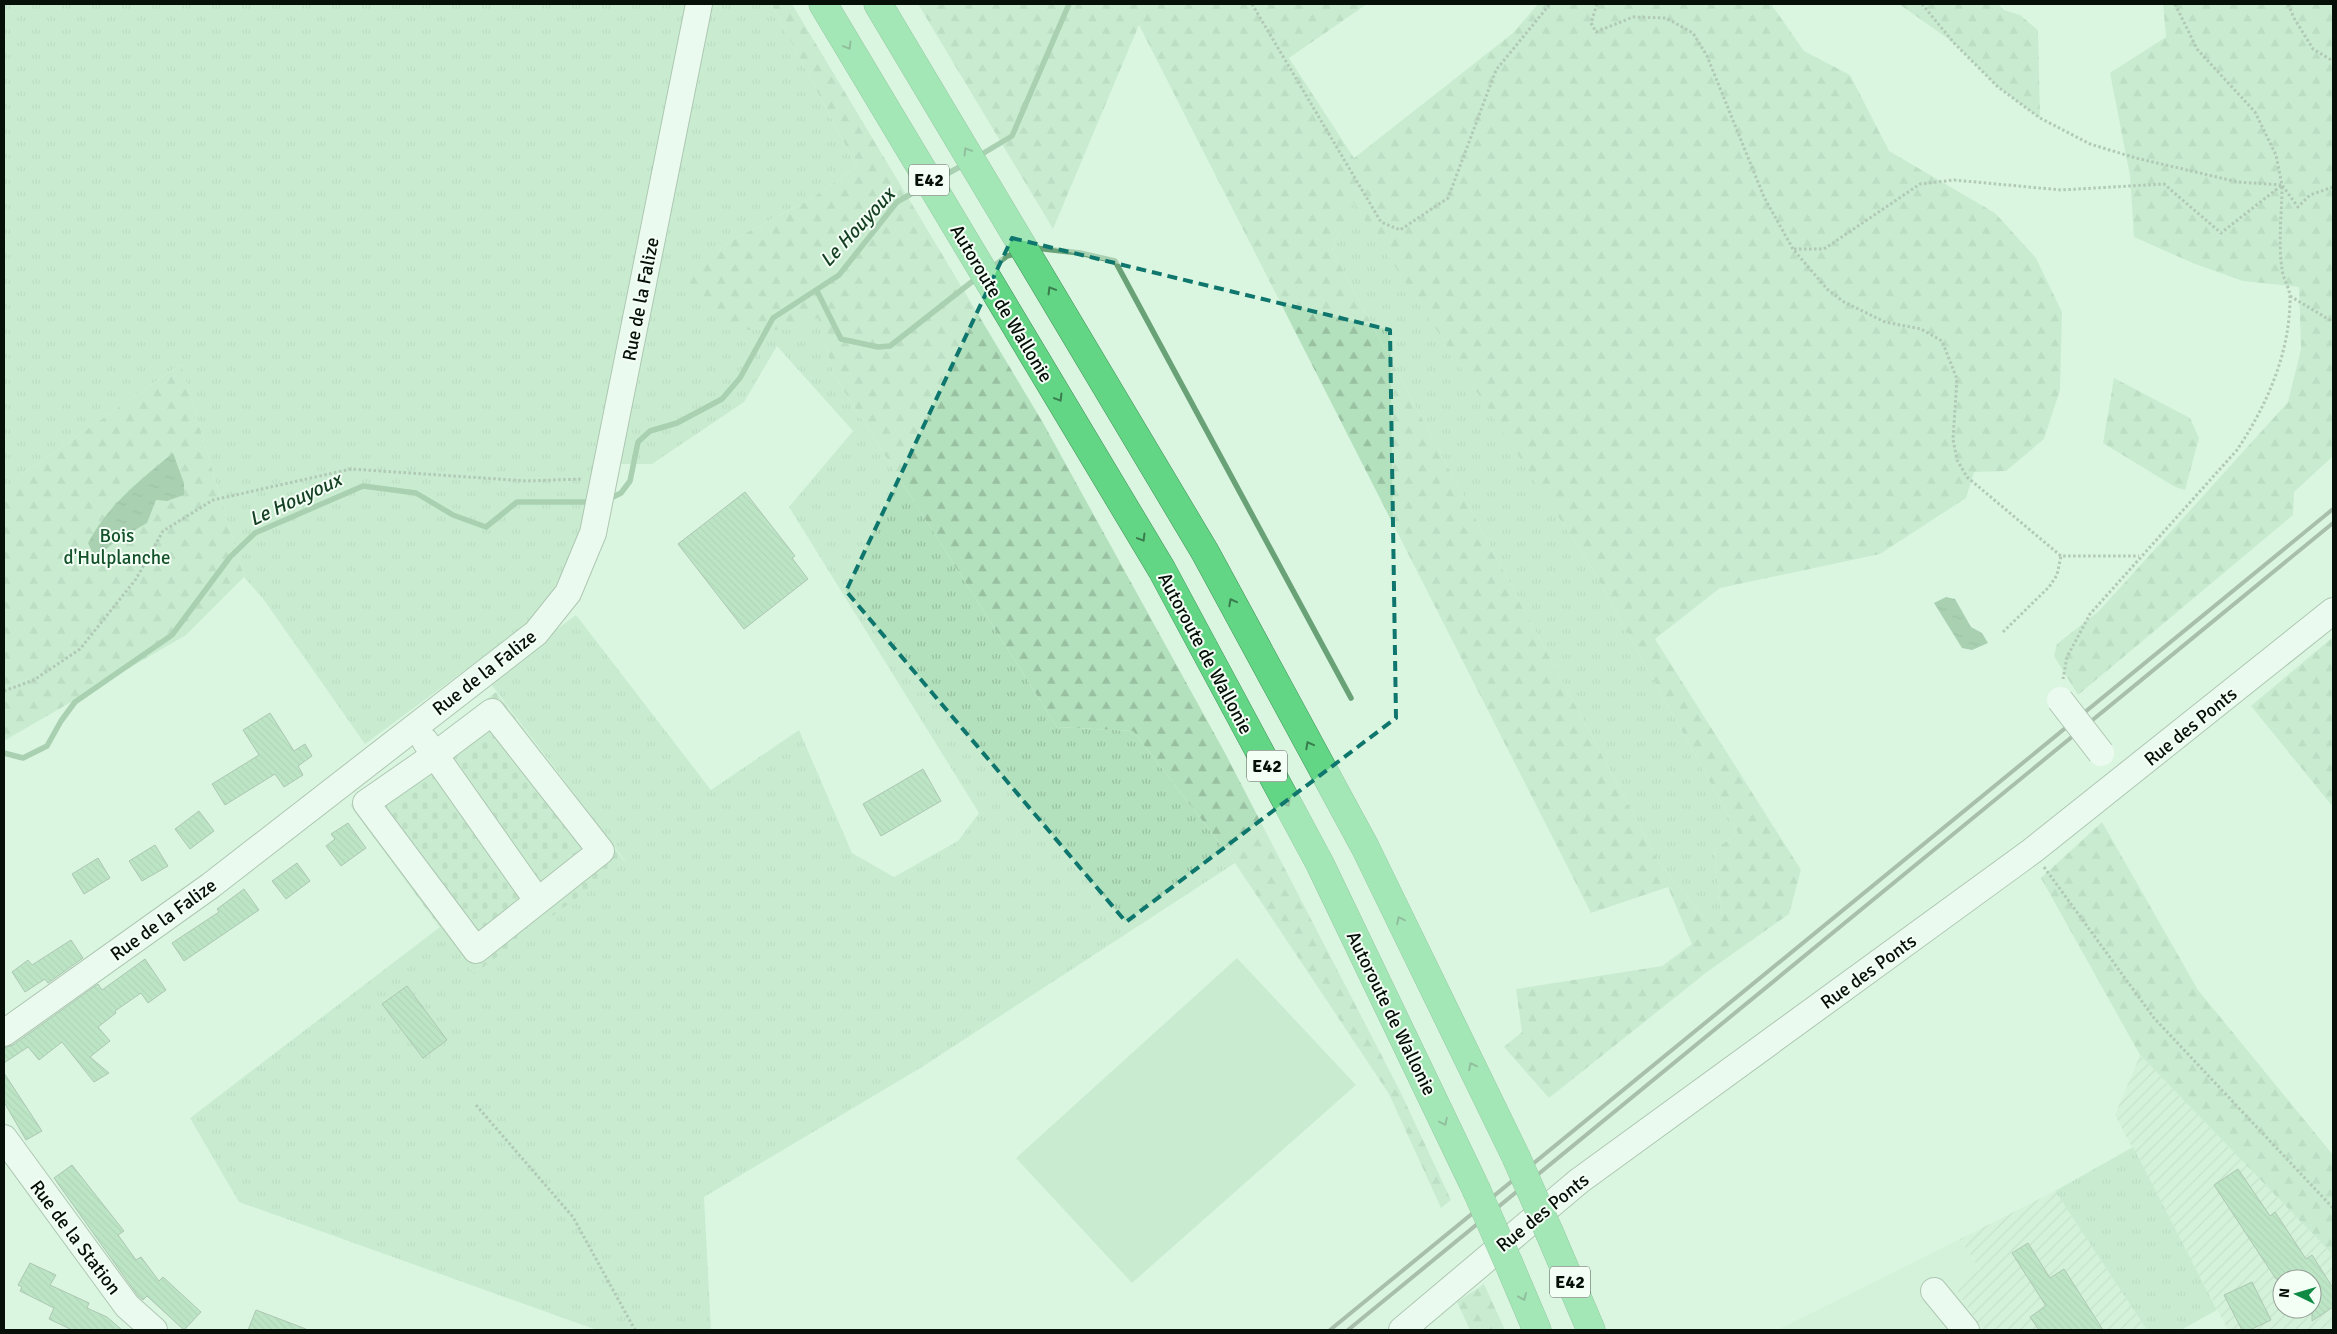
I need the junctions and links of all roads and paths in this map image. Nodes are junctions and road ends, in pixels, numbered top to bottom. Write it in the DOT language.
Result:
graph roads {
  1 [pos="699,4"];
  2 [pos="823,4"];
  3 [pos="878,4"];
  4 [pos="1252,4"];
  5 [pos="1550,4"];
  6 [pos="1597,4"];
  7 [pos="1922,4"];
  8 [pos="2175,4"];
  9 [pos="2288,4"];
  10 [pos="2333,60"];
  11 [pos="2282,185"];
  12 [pos="2333,187"];
  13 [pos="1793,249"];
  14 [pos="2290,296"];
  15 [pos="2333,322"];
  16 [pos="604,478"];
  17 [pos="2061,556"];
  18 [pos="2140,556"];
  19 [pos="2333,611"];
  20 [pos="2003,632"];
  21 [pos="2061,690"];
  22 [pos="4,691"];
  23 [pos="415,726"];
  24 [pos="435,755"];
  25 [pos="2123,780"];
  26 [pos="2032,851"];
  27 [pos="538,900"];
  28 [pos="4,1033"];
  29 [pos="476,1105"];
  30 [pos="4,1138"];
  31 [pos="2333,1208"];
  32 [pos="1934,1291"];
  33 [pos="154,1330"];
  34 [pos="635,1330"];
  35 [pos="1402,1330"];
  36 [pos="1537,1330"];
  37 [pos="1591,1330"];
  38 [pos="1966,1330"];
  1 -- 16 [label="street, Rue de la Falize"];
  2 -- 36 [label="highway, Autoroute de Wallonie / E42, one-way, bridge"];
  37 -- 3 [label="highway, E42, one-way, bridge"];
  4 -- 5 [label="path"];
  6 -- 13 [label="path"];
  7 -- 11 [label="path"];
  8 -- 11 [label="path"];
  9 -- 10 [label="path"];
  11 -- 12 [label="path"];
  11 -- 13 [label="path"];
  11 -- 14 [label="path"];
  13 -- 17 [label="path"];
  14 -- 15 [label="path"];
  14 -- 18 [label="path"];
  16 -- 22 [label="path"];
  16 -- 23 [label="street, Rue de la Falize"];
  17 -- 18 [label="path"];
  17 -- 20 [label="path"];
  18 -- 21 [label="path"];
  19 -- 25 [label="street, Rue des Ponts"];
  21 -- 25 [label="street, bridge"];
  23 -- 24 [label="street"];
  23 -- 28 [label="street, Rue de la Falize"];
  24 -- 27 [label="street"];
  24 -- 27 [label="street"];
  24 -- 27 [label="street"];
  25 -- 26 [label="street, Rue des Ponts"];
  26 -- 31 [label="path"];
  26 -- 35 [label="street, Rue des Ponts"];
  29 -- 34 [label="path"];
  30 -- 33 [label="street, Rue de la Station"];
  32 -- 38 [label="street"];
}
